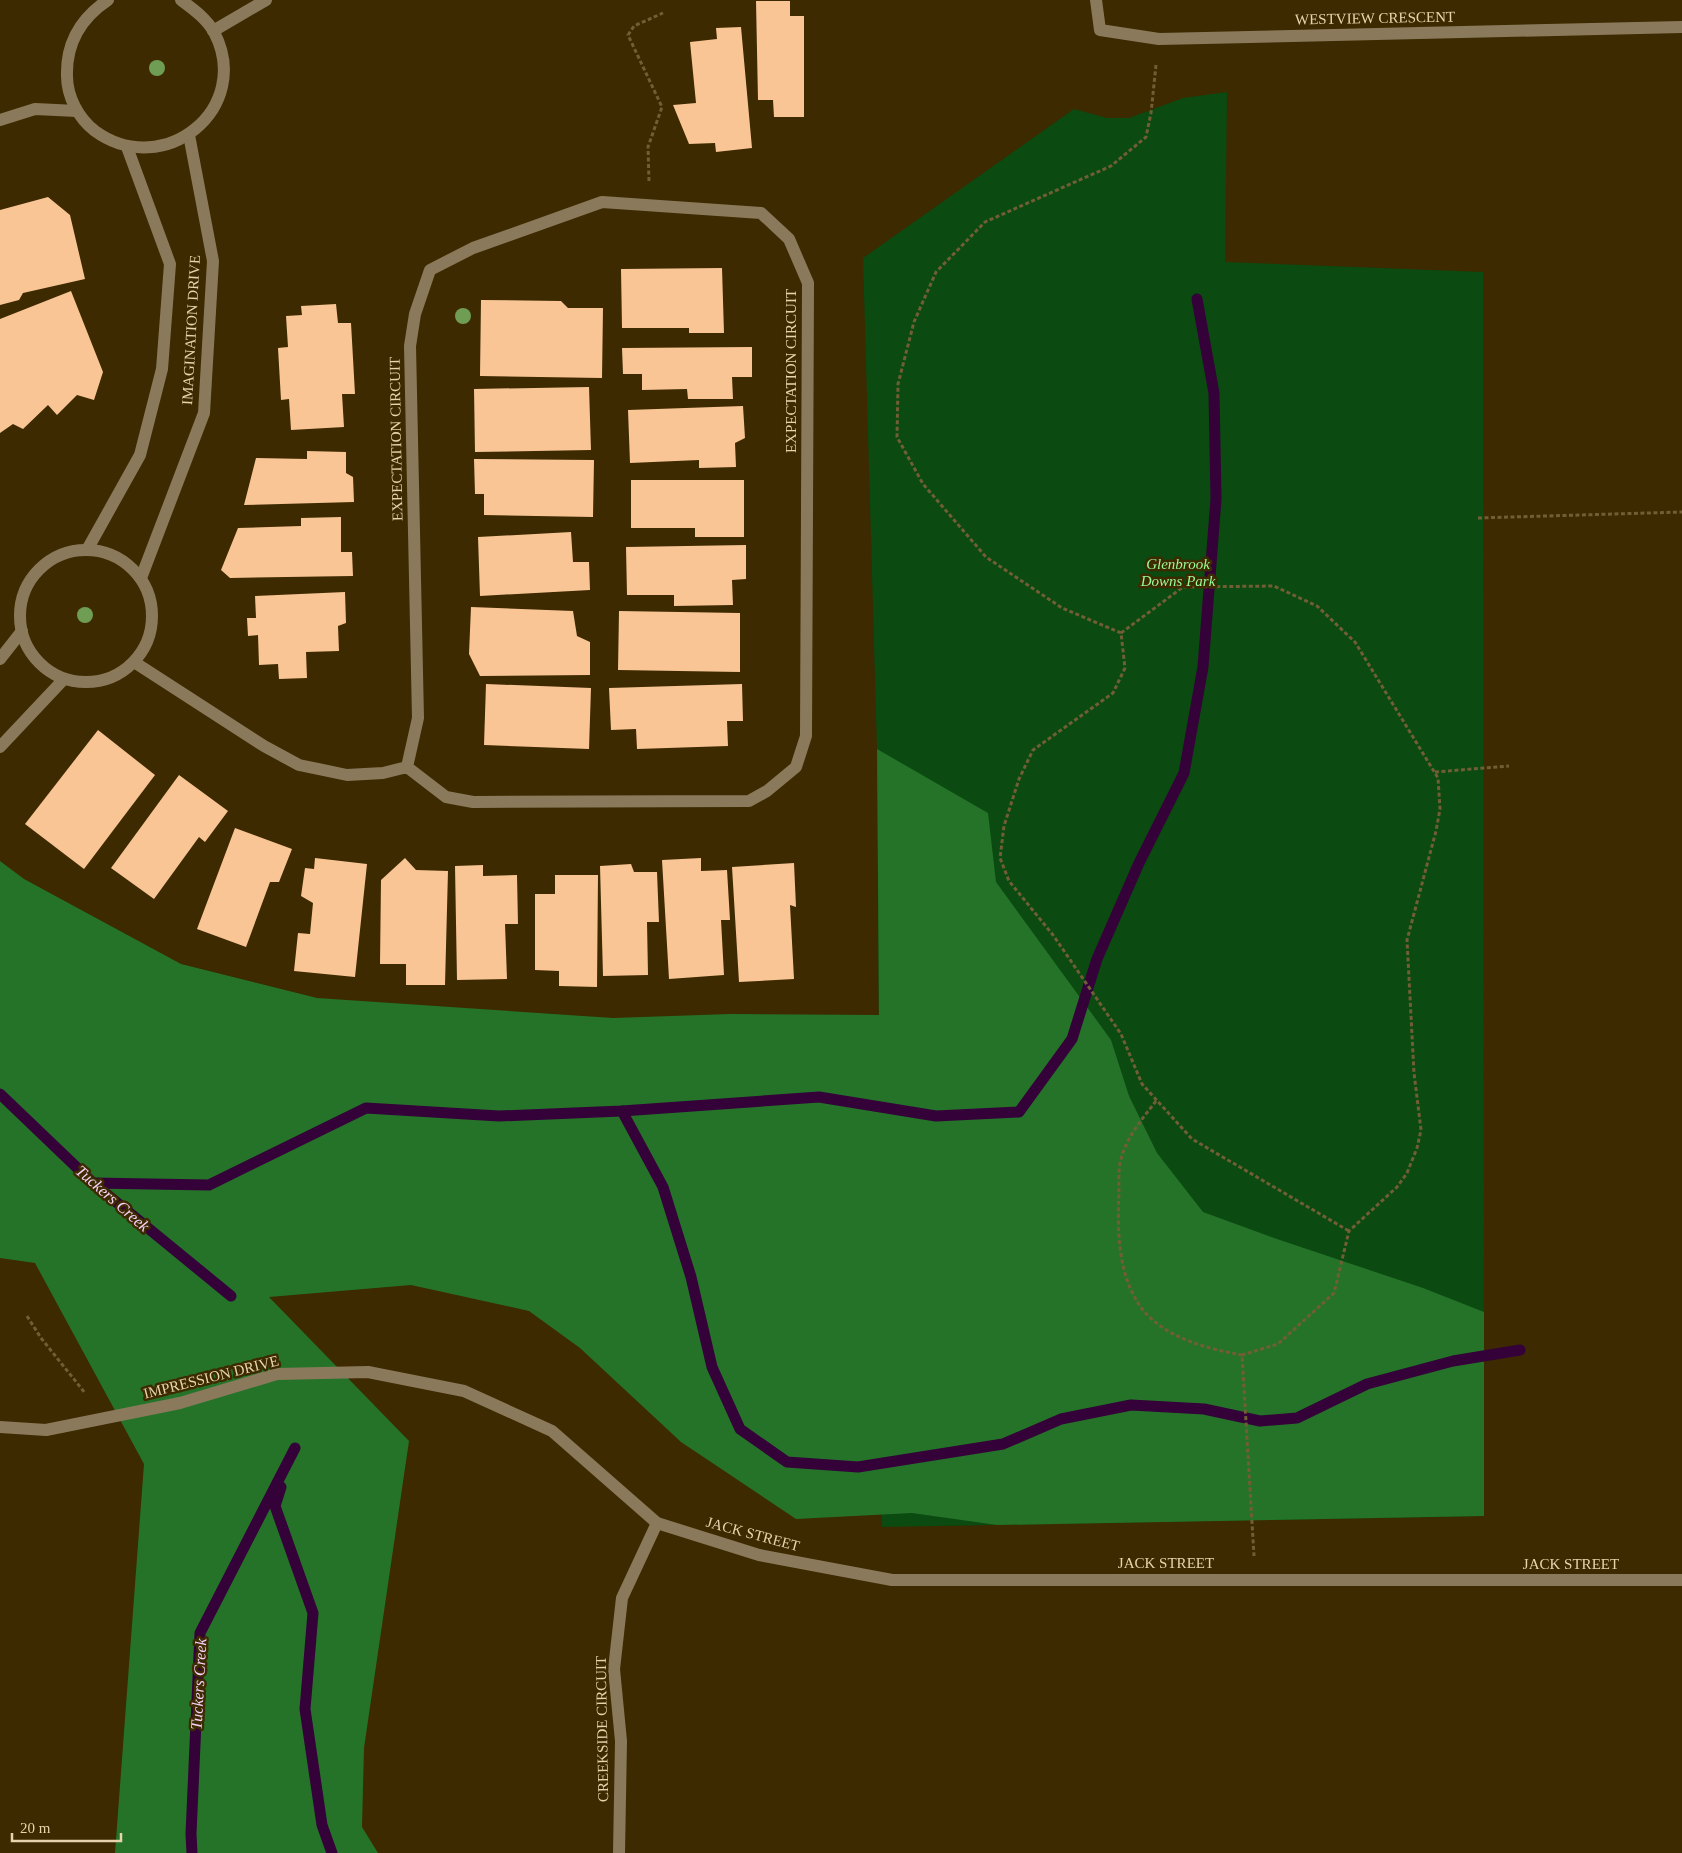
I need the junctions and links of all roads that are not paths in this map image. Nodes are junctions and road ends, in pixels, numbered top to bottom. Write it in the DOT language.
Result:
graph roads {
  1 [pos="108,0"];
  2 [pos="181,0"];
  3 [pos="266,0"];
  4 [pos="1096,0"];
  5 [pos="1682,28"];
  6 [pos="213,31"];
  7 [pos="77,111"];
  8 [pos="0,120"];
  9 [pos="189,135"];
  10 [pos="127,147"];
  11 [pos="87,550"];
  12 [pos="141,578"];
  13 [pos="22,631"];
  14 [pos="0,659"];
  15 [pos="134,662"];
  16 [pos="64,679"];
  17 [pos="0,747"];
  18 [pos="407,767"];
  19 [pos="0,1427"];
  20 [pos="657,1523"];
  21 [pos="1682,1580"];
  22 [pos="619,1853"];
  1 -- 7 [label="street"];
  2 -- 6 [label="street"];
  3 -- 6 [label="street"];
  4 -- 5 [label="street, WESTVIEW CRESCENT"];
  6 -- 9 [label="street"];
  7 -- 8 [label="street"];
  7 -- 10 [label="street"];
  9 -- 10 [label="street"];
  9 -- 12 [label="street, IMAGINATION DRIVE"];
  10 -- 11 [label="street, IMAGINATION DRIVE"];
  11 -- 12 [label="street"];
  11 -- 13 [label="street"];
  12 -- 15 [label="street"];
  13 -- 14 [label="street"];
  13 -- 16 [label="street"];
  15 -- 16 [label="street"];
  15 -- 18 [label="street"];
  16 -- 17 [label="street"];
  18 -- 18 [label="street, EXPECTATION CIRCUIT"];
  19 -- 20 [label="street, IMPRESSION DRIVE"];
  20 -- 21 [label="street, JACK STREET"];
  20 -- 22 [label="street, CREEKSIDE CIRCUIT"];
}
